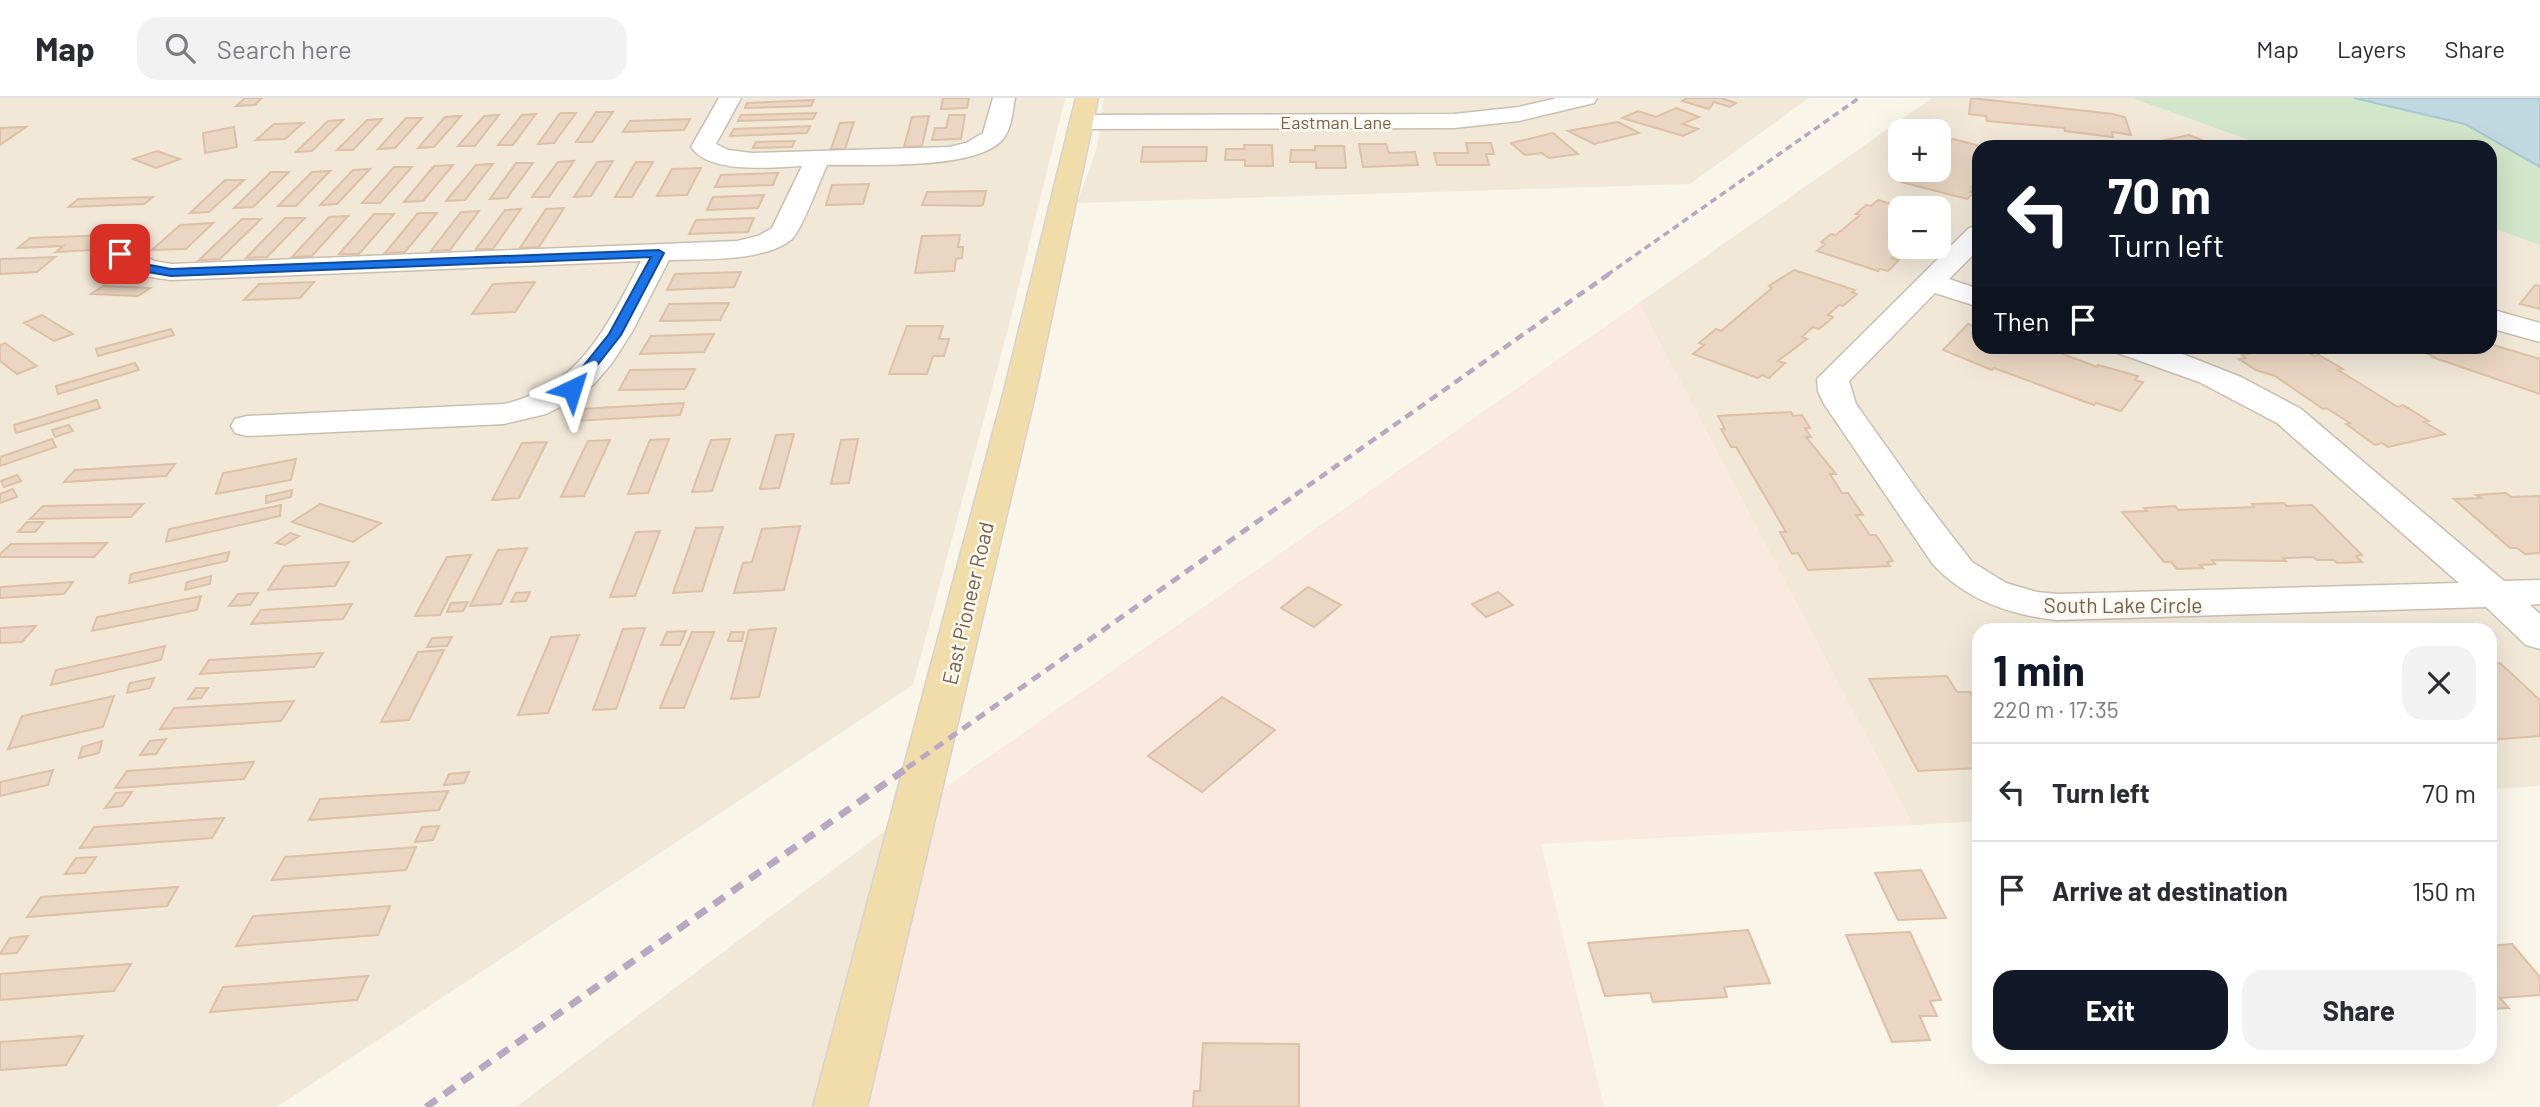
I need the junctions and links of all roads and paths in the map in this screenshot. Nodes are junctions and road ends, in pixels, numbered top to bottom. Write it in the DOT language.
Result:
graph roads {
  1 [pos="730,98"];
  2 [pos="1004,98"];
  3 [pos="1586,98"];
  4 [pos="1085,110"];
  5 [pos="817,160"];
  6 [pos="1972,241"];
  7 [pos="659,253"];
  8 [pos="120,254"];
  9 [pos="1929,282"];
  10 [pos="1972,296"];
  11 [pos="2497,320"];
  12 [pos="2540,333"];
  13 [pos="2150,354"];
  14 [pos="247,426"];
  15 [pos="2540,592"];
  16 [pos="2495,594"];
  17 [pos="2158,618"];
  18 [pos="2540,636"];
  19 [pos="840,1107"];
  1 -- 5 [label="street"];
  2 -- 5 [label="street"];
  3 -- 4 [label="street, Eastman Lane"];
  4 -- 19 [label="main road, East Pioneer Road"];
  5 -- 7 [label="street"];
  6 -- 9 [label="street, South Lake Circle"];
  7 -- 8 [label="street"];
  7 -- 14 [label="street"];
  9 -- 10 [label="street"];
  9 -- 17 [label="street, South Lake Circle"];
  11 -- 12 [label="street"];
  13 -- 16 [label="street"];
  15 -- 16 [label="street, South Lake Circle"];
  16 -- 17 [label="street, South Lake Circle"];
  16 -- 18 [label="street"];
}
